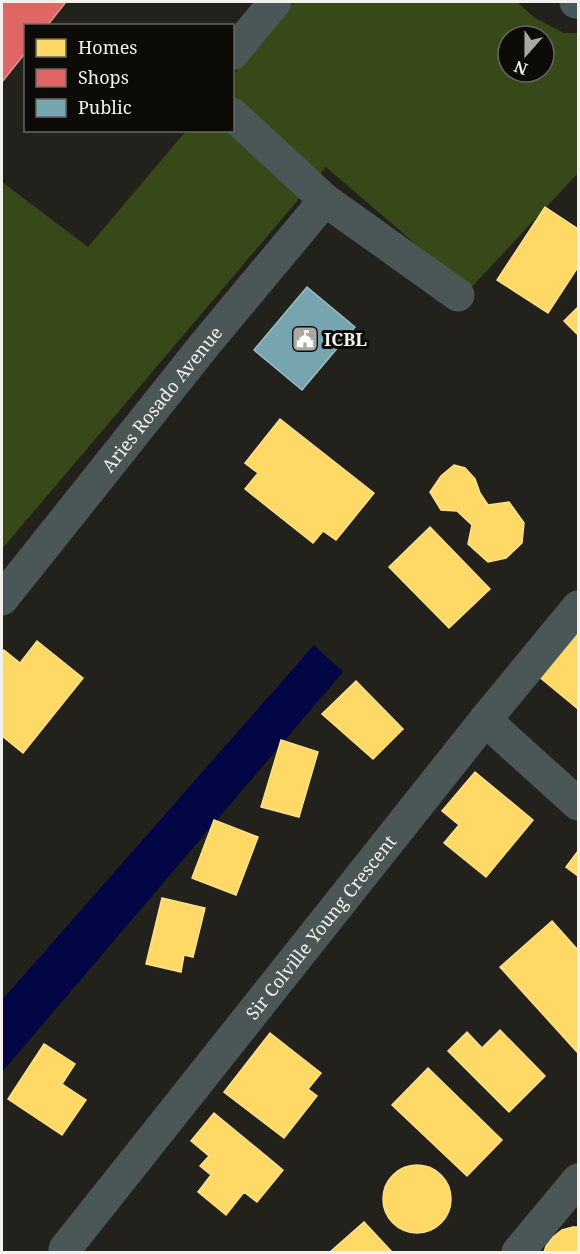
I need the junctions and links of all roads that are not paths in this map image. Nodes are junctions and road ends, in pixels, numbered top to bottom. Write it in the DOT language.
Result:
graph roads {
  1 [pos="275,2"];
  2 [pos="234,52"];
  3 [pos="234,116"];
  4 [pos="325,200"];
  5 [pos="458,295"];
  6 [pos="2,599"];
  7 [pos="579,607"];
  8 [pos="485,720"];
  9 [pos="579,804"];
  10 [pos="579,1180"];
  11 [pos="65,1250"];
  12 [pos="518,1252"];
  1 -- 2 [label="street"];
  3 -- 4 [label="street"];
  4 -- 5 [label="street"];
  4 -- 6 [label="street, Aries Rosado Avenue"];
  7 -- 8 [label="street, Sir Colville Young Crescent"];
  8 -- 9 [label="street"];
  8 -- 11 [label="street, Sir Colville Young Crescent"];
  10 -- 12 [label="street"];
}
